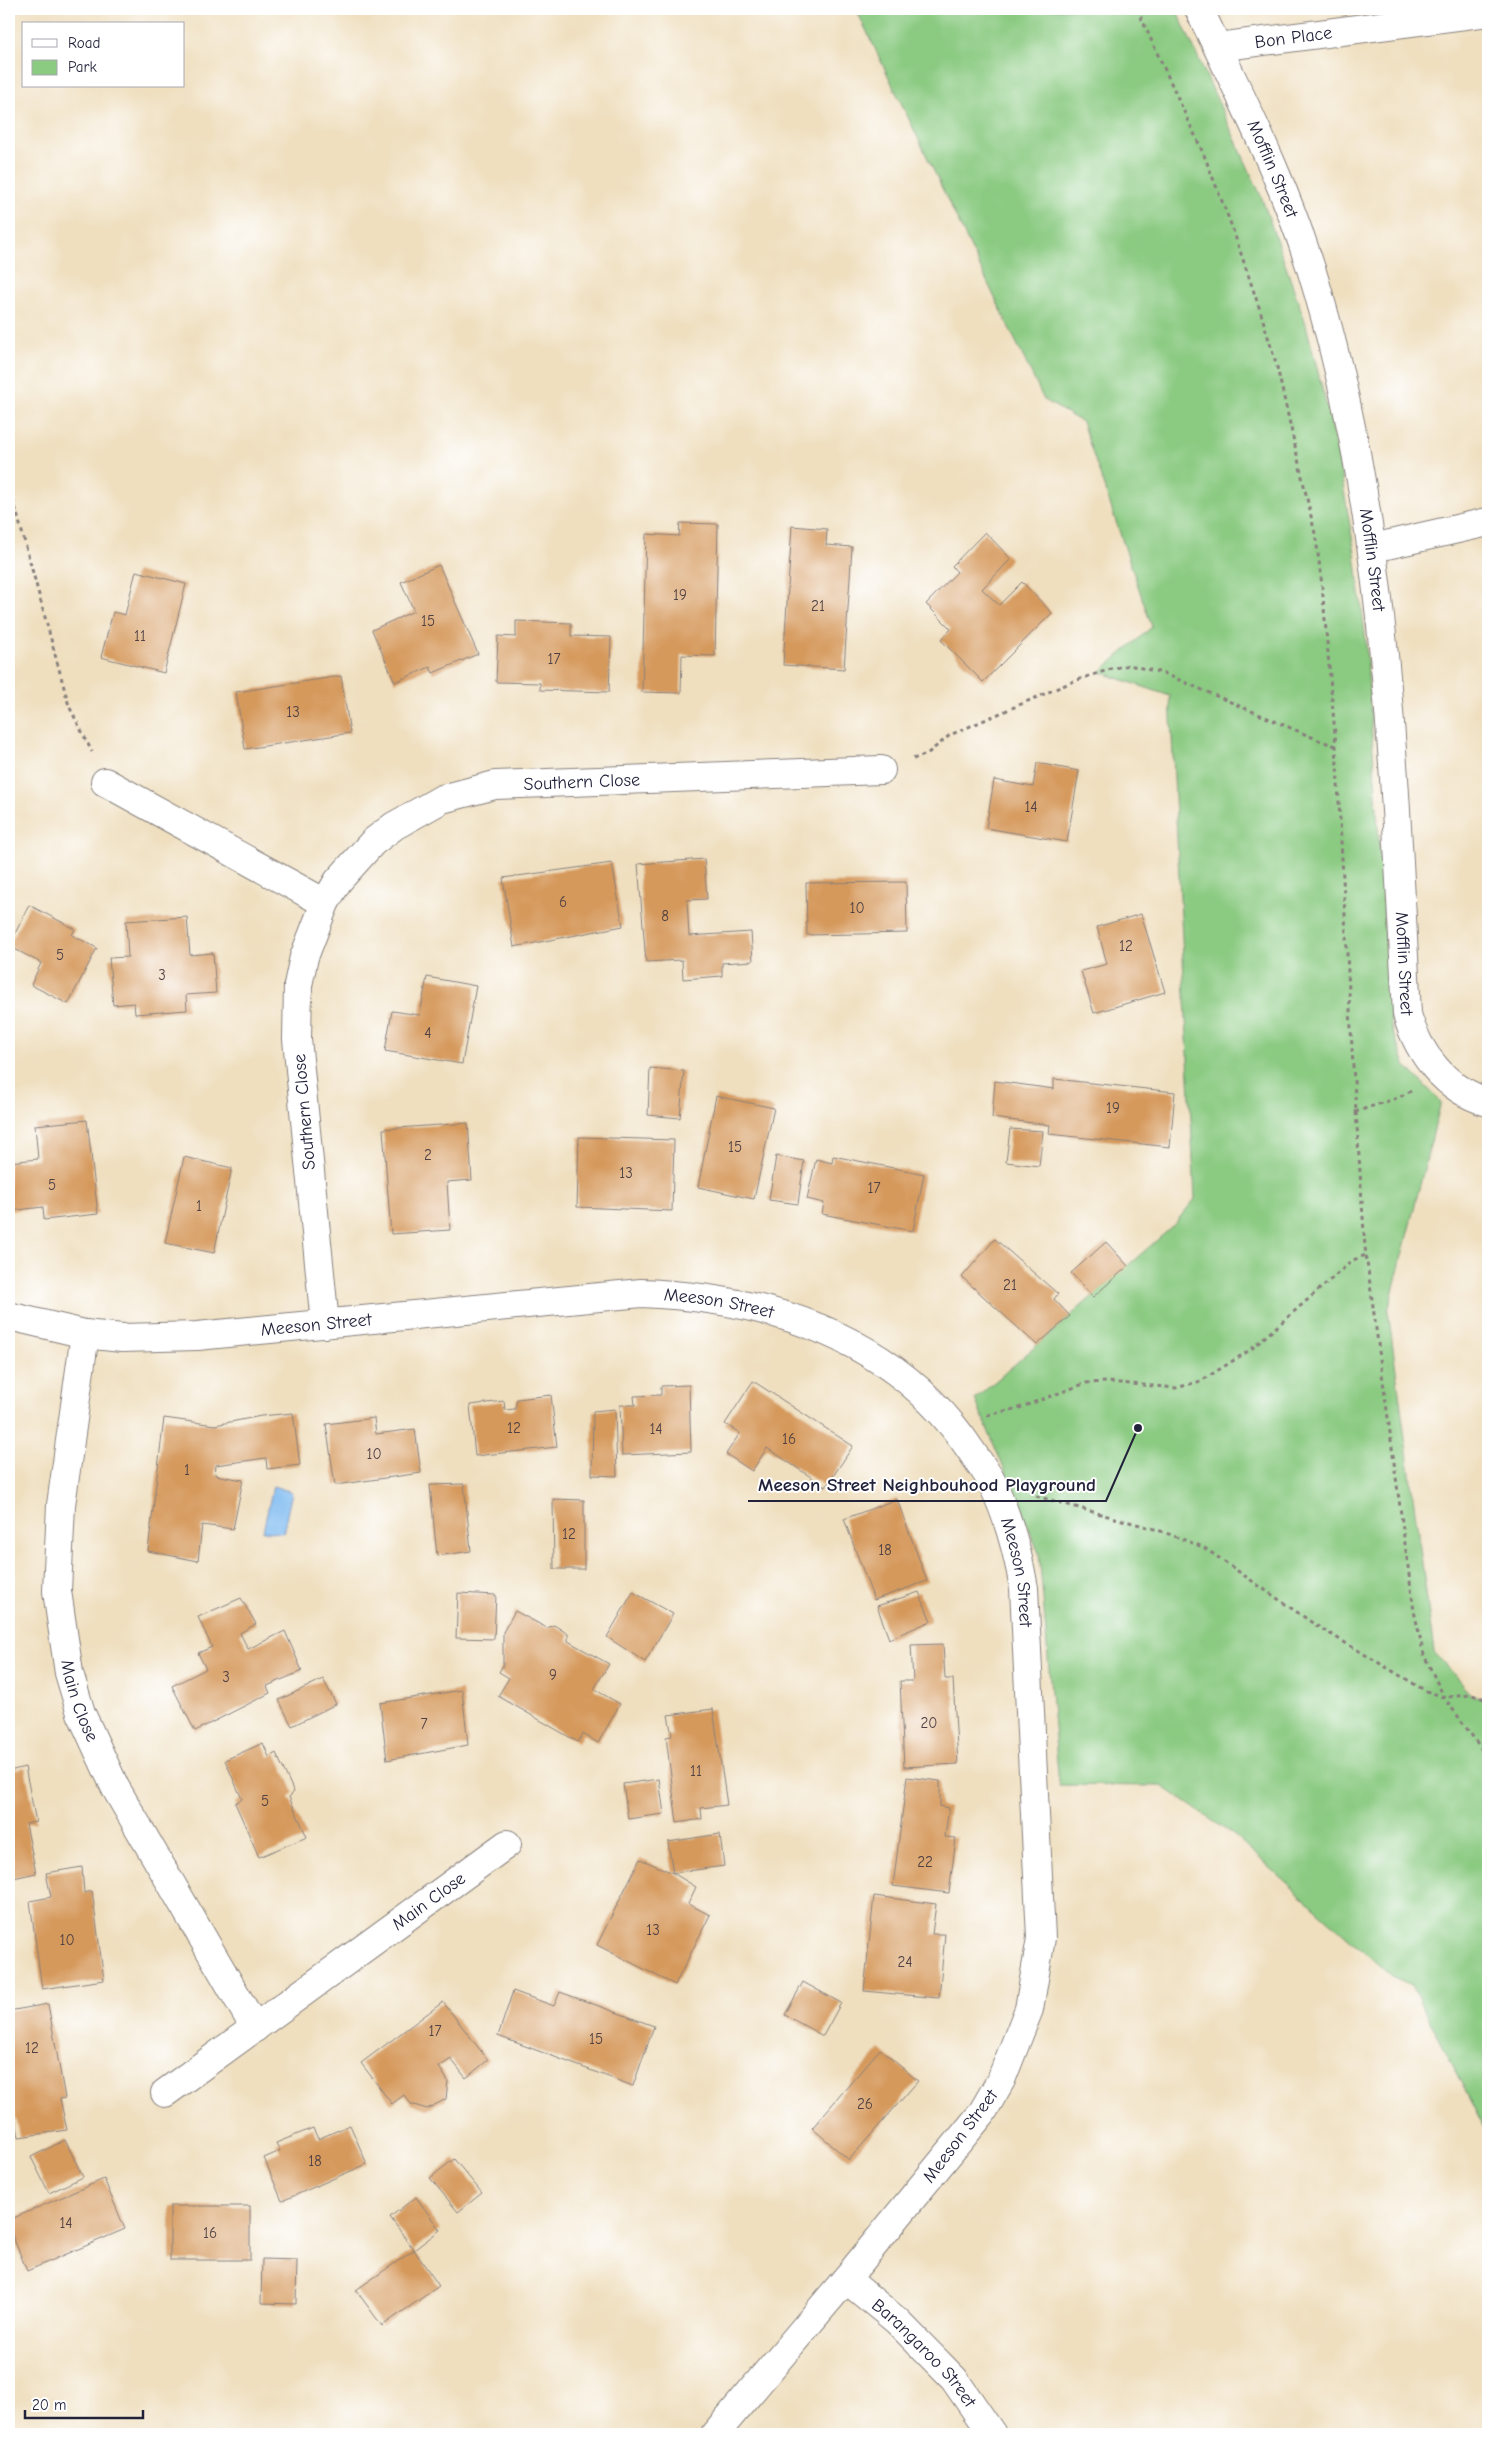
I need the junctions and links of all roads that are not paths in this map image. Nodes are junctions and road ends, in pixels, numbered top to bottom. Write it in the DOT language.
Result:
graph roads {
  1 [pos="1199,9"];
  2 [pos="1488,12"];
  3 [pos="1218,48"];
  4 [pos="1488,522"];
  5 [pos="1373,548"];
  6 [pos="881,770"];
  7 [pos="105,782"];
  8 [pos="325,904"];
  9 [pos="1488,1102"];
  10 [pos="9,1316"];
  11 [pos="325,1324"];
  12 [pos="85,1334"];
  13 [pos="507,1844"];
  14 [pos="255,2028"];
  15 [pos="165,2093"];
  16 [pos="846,2279"];
  17 [pos="715,2434"];
  18 [pos="992,2434"];
  1 -- 3 [label="street, Mofflin Street"];
  2 -- 3 [label="street, Bon Place"];
  3 -- 5 [label="street, Mofflin Street"];
  4 -- 5 [label="street"];
  5 -- 9 [label="street, Mofflin Street"];
  6 -- 8 [label="street, Southern Close"];
  7 -- 8 [label="street"];
  8 -- 11 [label="street, Southern Close"];
  10 -- 12 [label="street, Meeson Street"];
  11 -- 12 [label="street, Meeson Street"];
  11 -- 16 [label="street, Meeson Street"];
  12 -- 14 [label="street, Main Close"];
  13 -- 14 [label="street, Main Close"];
  14 -- 15 [label="street, Main Close"];
  16 -- 17 [label="street, Meeson Street"];
  16 -- 18 [label="street, Barangaroo Street"];
}
